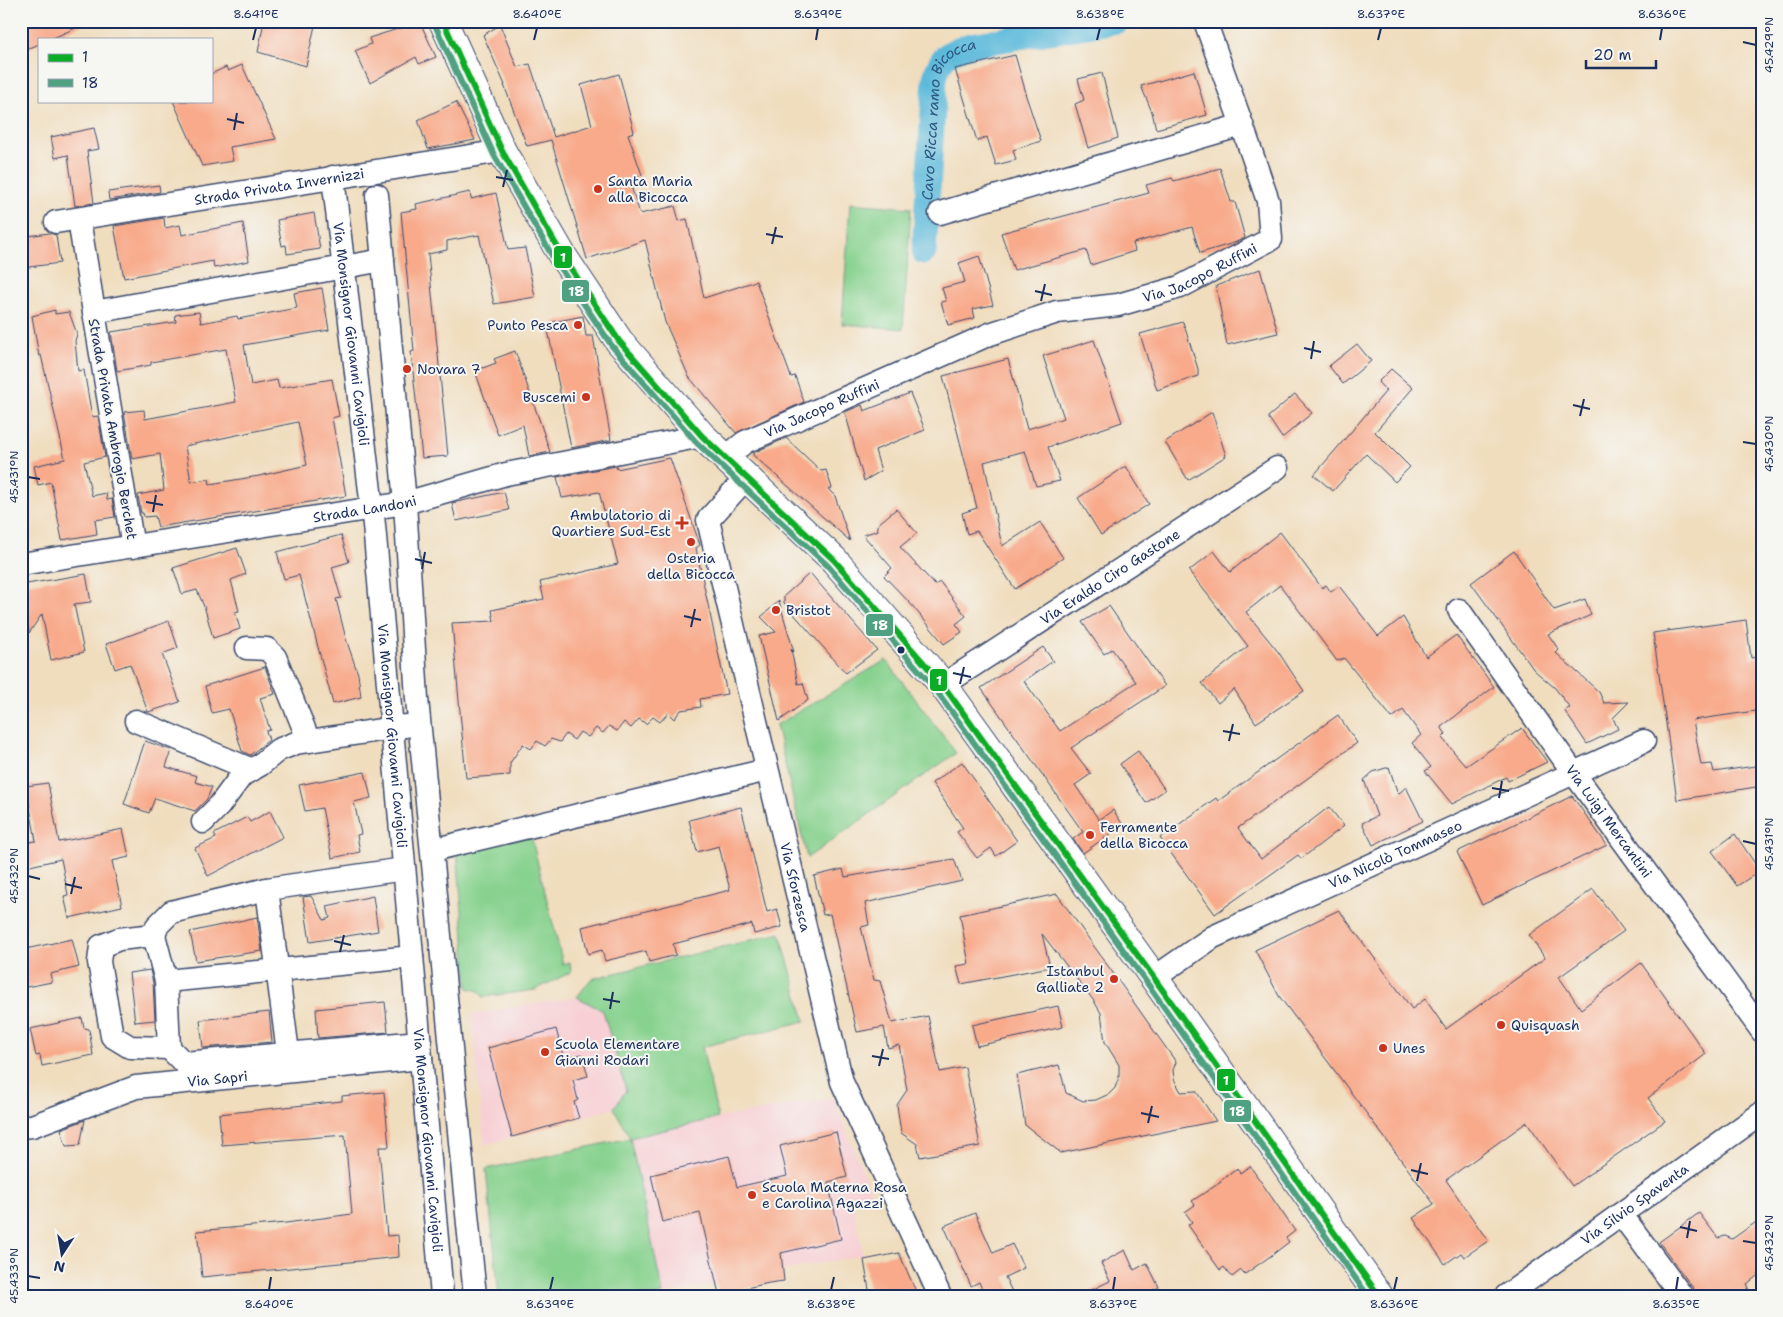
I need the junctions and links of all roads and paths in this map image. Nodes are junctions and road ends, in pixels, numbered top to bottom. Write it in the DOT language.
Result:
graph roads {
  1 [pos="443,21"];
  2 [pos="1205,21"];
  3 [pos="1242,125"];
  4 [pos="502,151"];
  5 [pos="334,177"];
  6 [pos="377,195"];
  7 [pos="940,213"];
  8 [pos="56,222"];
  9 [pos="80,232"];
  10 [pos="383,260"];
  11 [pos="344,266"];
  12 [pos="94,312"];
  13 [pos="702,436"];
  14 [pos="726,457"];
  15 [pos="1277,468"];
  16 [pos="746,478"];
  17 [pos="405,503"];
  18 [pos="372,508"];
  19 [pos="133,547"];
  20 [pos="21,564"];
  21 [pos="1459,610"];
  22 [pos="247,648"];
  23 [pos="943,686"];
  24 [pos="136,720"];
  25 [pos="420,724"];
  26 [pos="392,727"];
  27 [pos="308,740"];
  28 [pos="1644,741"];
  29 [pos="252,770"];
  30 [pos="767,770"];
  31 [pos="1573,772"];
  32 [pos="202,822"];
  33 [pos="432,850"];
  34 [pos="404,869"];
  35 [pos="266,889"];
  36 [pos="154,935"];
  37 [pos="412,957"];
  38 [pos="278,970"];
  39 [pos="1154,978"];
  40 [pos="166,981"];
  41 [pos="1762,1031"];
  42 [pos="169,1048"];
  43 [pos="420,1050"];
  44 [pos="288,1053"];
  45 [pos="1762,1113"];
  46 [pos="21,1128"];
  47 [pos="1621,1214"];
  48 [pos="442,1296"];
  49 [pos="475,1296"];
  50 [pos="940,1296"];
  51 [pos="1379,1296"];
  52 [pos="1506,1296"];
  53 [pos="1682,1296"];
  1 -- 4 [label="main road"];
  2 -- 3 [label="street, Via Jacopo Ruffini"];
  3 -- 7 [label="street"];
  3 -- 14 [label="street, Via Jacopo Ruffini"];
  4 -- 5 [label="street, Strada Privata Invernizzi"];
  4 -- 13 [label="main road"];
  5 -- 8 [label="street, Strada Privata Invernizzi"];
  5 -- 11 [label="street, Via Monsignor Giovanni Cavigioli"];
  6 -- 10 [label="street, Via Monsignor Giovanni Cavigioli"];
  9 -- 12 [label="street, Strada Privata Ambrogio Berchet"];
  10 -- 11 [label="street, Strada Privata Ambrogio Berchet"];
  10 -- 17 [label="street, Via Monsignor Giovanni Cavigioli"];
  11 -- 12 [label="street, Strada Privata Ambrogio Berchet"];
  11 -- 18 [label="street, Via Monsignor Giovanni Cavigioli"];
  12 -- 19 [label="street, Strada Privata Ambrogio Berchet"];
  13 -- 14 [label="main road"];
  13 -- 17 [label="street, Strada Landoni"];
  14 -- 16 [label="main road"];
  15 -- 23 [label="street, Via Eraldo Ciro Gastone"];
  16 -- 23 [label="main road"];
  16 -- 30 [label="street, Via Sforzesca"];
  17 -- 18 [label="street, Strada Landoni"];
  17 -- 25 [label="street, Via Monsignor Giovanni Cavigioli"];
  18 -- 19 [label="street, Strada Landoni"];
  18 -- 26 [label="street, Via Monsignor Giovanni Cavigioli"];
  19 -- 20 [label="street, Strada Landoni"];
  21 -- 31 [label="street, Via Luigi Mercantini"];
  22 -- 27 [label="street"];
  23 -- 39 [label="main road"];
  24 -- 29 [label="street"];
  25 -- 26 [label="street"];
  25 -- 33 [label="street, Via Monsignor Giovanni Cavigioli"];
  26 -- 27 [label="street"];
  26 -- 34 [label="street, Via Monsignor Giovanni Cavigioli"];
  27 -- 29 [label="street"];
  28 -- 31 [label="street, Via Nicolò Tommaseo"];
  29 -- 32 [label="street"];
  30 -- 33 [label="street"];
  30 -- 50 [label="street, Via Sforzesca"];
  31 -- 39 [label="street, Via Nicolò Tommaseo"];
  31 -- 41 [label="street, Via Luigi Mercantini"];
  33 -- 49 [label="street, Via Monsignor Giovanni Cavigioli"];
  34 -- 35 [label="street"];
  34 -- 37 [label="street, Via Monsignor Giovanni Cavigioli"];
  35 -- 36 [label="street"];
  35 -- 38 [label="street"];
  36 -- 40 [label="street"];
  36 -- 42 [label="street"];
  37 -- 38 [label="street"];
  37 -- 43 [label="street, Via Monsignor Giovanni Cavigioli"];
  38 -- 40 [label="street"];
  38 -- 44 [label="street"];
  39 -- 51 [label="main road"];
  40 -- 42 [label="street"];
  42 -- 44 [label="street"];
  43 -- 44 [label="street"];
  43 -- 46 [label="street, Via Sapri"];
  43 -- 48 [label="street, Via Monsignor Giovanni Cavigioli"];
  45 -- 47 [label="street, Via Silvio Spaventa"];
  47 -- 52 [label="street, Via Silvio Spaventa"];
  47 -- 53 [label="street"];
}
